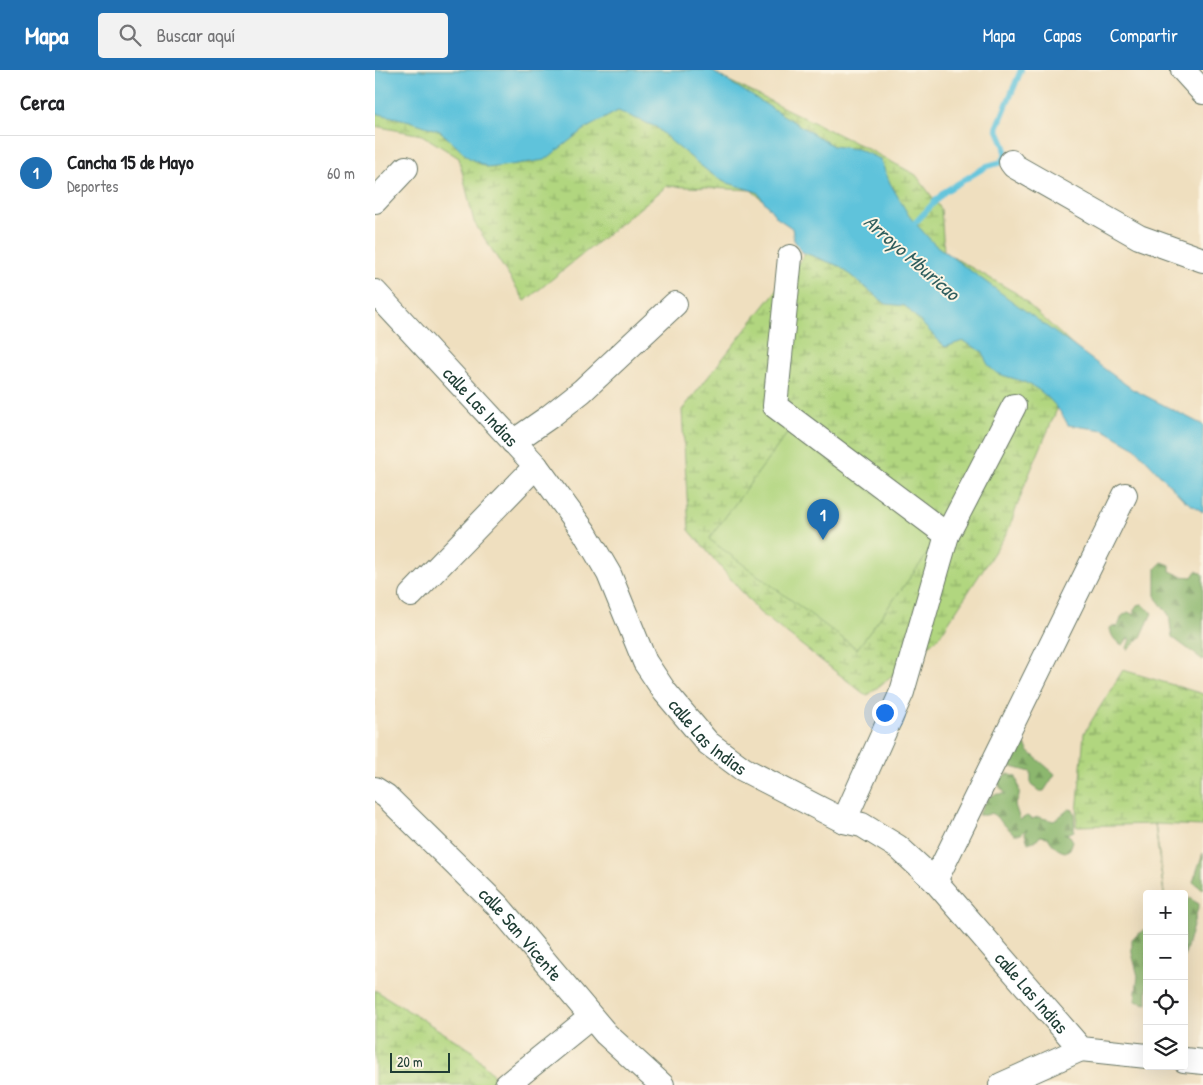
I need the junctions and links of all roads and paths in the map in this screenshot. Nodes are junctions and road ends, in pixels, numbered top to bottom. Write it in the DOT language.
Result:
graph roads {
  1 [pos="1183,70"];
  2 [pos="1203,92"];
  3 [pos="1011,162"];
  4 [pos="406,168"];
  5 [pos="375,201"];
  6 [pos="789,257"];
  7 [pos="1203,260"];
  8 [pos="375,292"];
  9 [pos="675,304"];
  10 [pos="1015,406"];
  11 [pos="513,442"];
  12 [pos="536,466"];
  13 [pos="1125,495"];
  14 [pos="947,535"];
  15 [pos="411,595"];
  16 [pos="375,789"];
  17 [pos="844,821"];
  18 [pos="935,881"];
  19 [pos="591,1017"];
  20 [pos="1081,1049"];
  21 [pos="1143,1056"];
  22 [pos="1188,1060"];
  23 [pos="1203,1062"];
  24 [pos="639,1077"];
  25 [pos="507,1085"];
  26 [pos="663,1085"];
  27 [pos="1001,1085"];
  1 -- 2 [label="street"];
  3 -- 7 [label="street"];
  4 -- 5 [label="street"];
  6 -- 14 [label="street"];
  8 -- 11 [label="street, calle Las Indias"];
  9 -- 11 [label="street"];
  10 -- 14 [label="street"];
  11 -- 12 [label="street, calle Las Indias"];
  12 -- 15 [label="street"];
  12 -- 17 [label="street, calle Las Indias"];
  13 -- 18 [label="street"];
  14 -- 17 [label="street"];
  16 -- 19 [label="street, calle San Vicente"];
  17 -- 18 [label="street, calle Las Indias"];
  18 -- 20 [label="street, calle Las Indias"];
  19 -- 24 [label="street, calle San Vicente"];
  19 -- 25 [label="street"];
  20 -- 21 [label="street, calle Las Indias"];
  20 -- 27 [label="street"];
  22 -- 23 [label="street"];
  24 -- 26 [label="street, calle San Vicente"];
}
